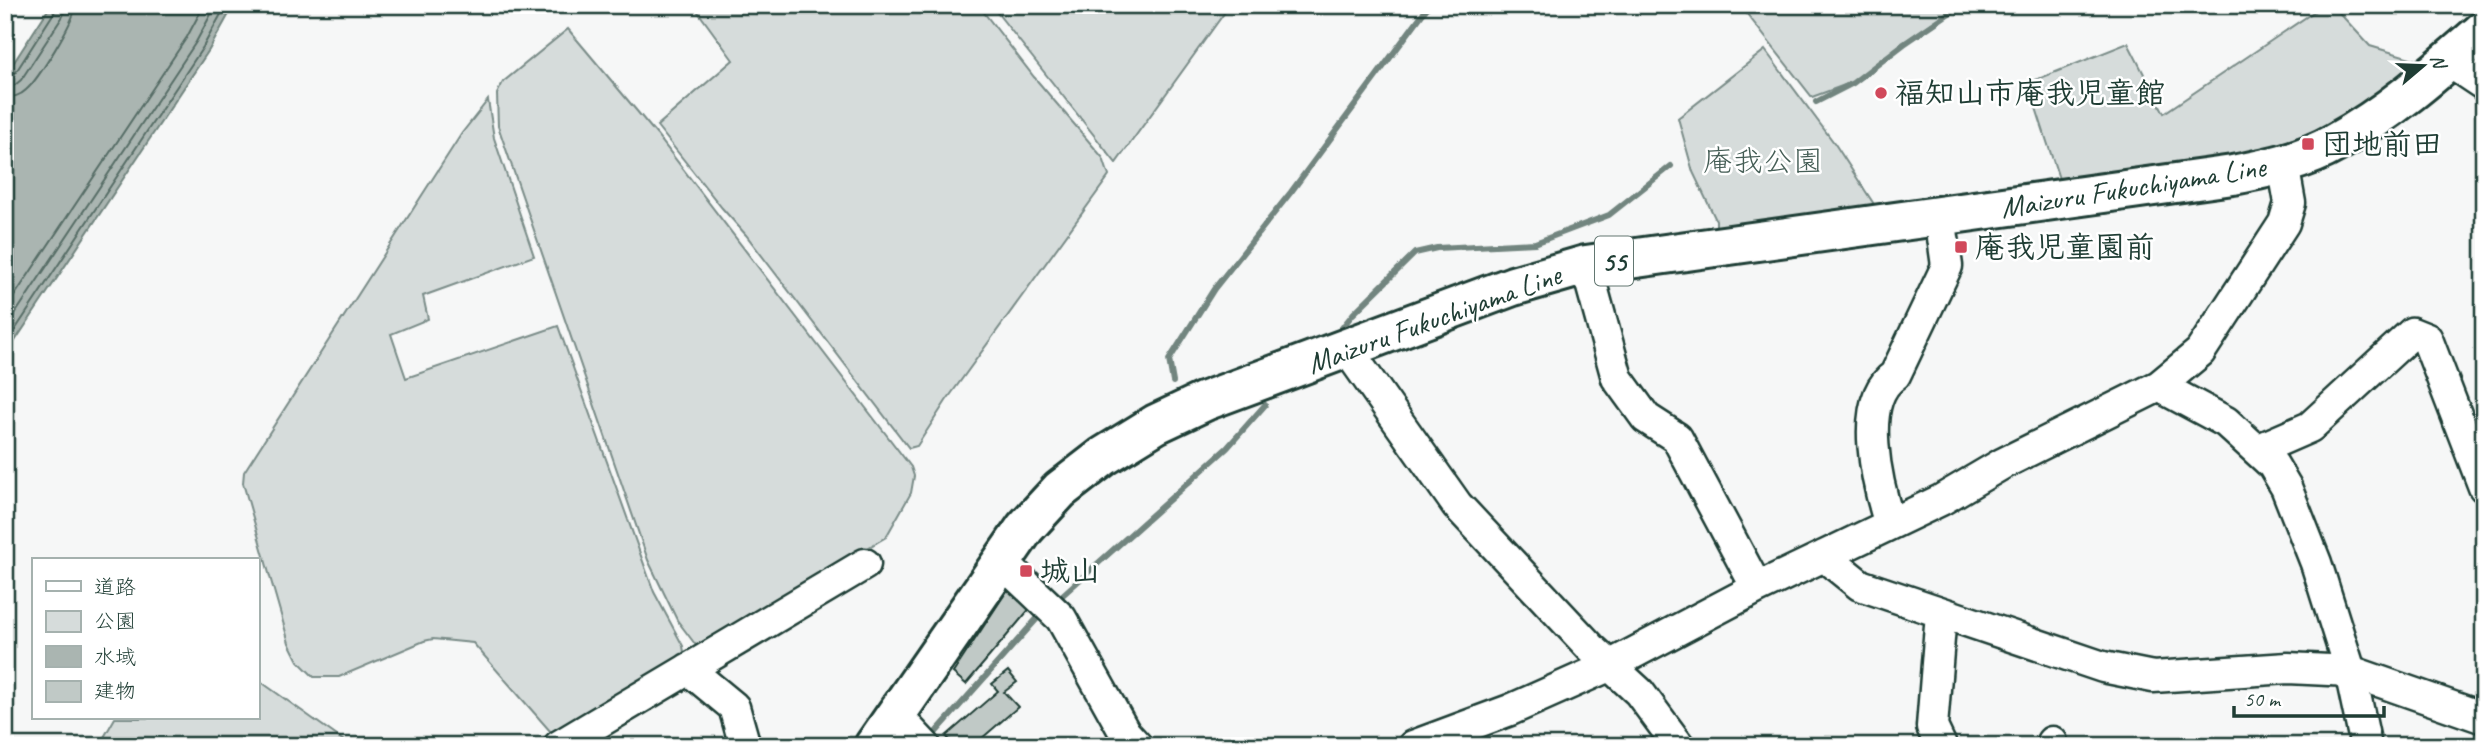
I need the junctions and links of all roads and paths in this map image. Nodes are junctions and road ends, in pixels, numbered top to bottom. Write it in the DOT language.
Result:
graph roads {
  1 [pos="2484,30"];
  2 [pos="2448,61"];
  3 [pos="2484,85"];
  4 [pos="2283,164"];
  5 [pos="1940,216"];
  6 [pos="1587,265"];
  7 [pos="1347,349"];
  8 [pos="2160,386"];
  9 [pos="2257,450"];
  10 [pos="2484,487"];
  11 [pos="1890,524"];
  12 [pos="1824,556"];
  13 [pos="1001,561"];
  14 [pos="865,564"];
  15 [pos="1757,588"];
  16 [pos="1941,613"];
  17 [pos="1611,664"];
  18 [pos="688,669"];
  19 [pos="2350,671"];
  20 [pos="895,714"];
  21 [pos="2484,718"];
  22 [pos="559,746"];
  23 [pos="744,746"];
  24 [pos="874,746"];
  25 [pos="925,746"];
  26 [pos="1137,746"];
  27 [pos="1413,746"];
  28 [pos="1679,746"];
  29 [pos="1941,746"];
  30 [pos="2366,746"];
  1 -- 2 [label="main road, Maizuru Fukuchiyama Line / 55"];
  2 -- 3 [label="street"];
  2 -- 4 [label="main road, Maizuru Fukuchiyama Line / 55"];
  4 -- 5 [label="main road, Maizuru Fukuchiyama Line / 55"];
  4 -- 8 [label="street"];
  5 -- 6 [label="main road, Maizuru Fukuchiyama Line / 55"];
  5 -- 11 [label="street"];
  6 -- 7 [label="main road, Maizuru Fukuchiyama Line / 55"];
  6 -- 15 [label="street"];
  7 -- 13 [label="main road, Maizuru Fukuchiyama Line / 55"];
  7 -- 17 [label="street"];
  8 -- 9 [label="street"];
  8 -- 11 [label="street"];
  9 -- 10 [label="street"];
  9 -- 19 [label="street"];
  11 -- 12 [label="street"];
  12 -- 15 [label="street"];
  12 -- 16 [label="street"];
  13 -- 20 [label="main road, Maizuru Fukuchiyama Line / 55"];
  13 -- 26 [label="street"];
  14 -- 18 [label="street"];
  15 -- 17 [label="street"];
  16 -- 19 [label="street"];
  16 -- 29 [label="street"];
  17 -- 27 [label="street"];
  17 -- 28 [label="street"];
  18 -- 22 [label="street"];
  18 -- 23 [label="street"];
  19 -- 21 [label="street"];
  19 -- 30 [label="street"];
  20 -- 24 [label="main road, Maizuru Fukuchiyama Line / 55"];
  20 -- 25 [label="street"];
}
